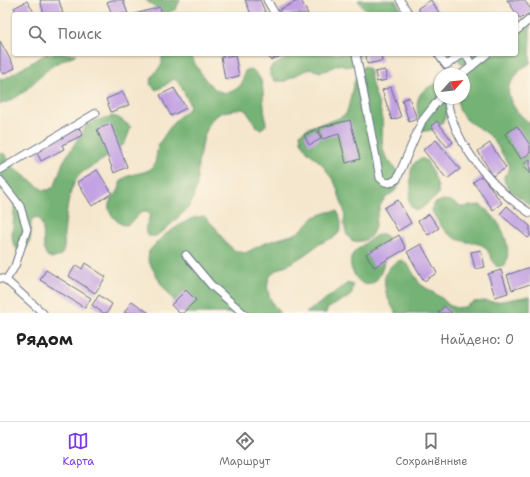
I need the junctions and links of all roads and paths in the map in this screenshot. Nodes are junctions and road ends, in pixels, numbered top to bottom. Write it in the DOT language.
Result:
graph roads {
  1 [pos="267,0"];
  2 [pos="400,0"];
  3 [pos="274,12"];
  4 [pos="409,12"];
  5 [pos="530,20"];
  6 [pos="518,29"];
  7 [pos="356,56"];
  8 [pos="439,56"];
  9 [pos="461,56"];
  10 [pos="465,56"];
  11 [pos="484,56"];
  12 [pos="472,66"];
  13 [pos="470,68"];
  14 [pos="435,104"];
  15 [pos="448,104"];
  16 [pos="96,113"];
  17 [pos="0,170"];
  18 [pos="0,180"];
  19 [pos="530,213"];
  20 [pos="186,255"];
  21 [pos="3,279"];
  22 [pos="43,313"];
  23 [pos="243,313"];
  1 -- 3 [label="lane"];
  2 -- 4 [label="lane"];
  5 -- 6 [label="lane"];
  7 -- 14 [label="lane"];
  8 -- 9 [label="lane"];
  10 -- 12 [label="lane"];
  11 -- 12 [label="lane"];
  12 -- 13 [label="lane"];
  15 -- 19 [label="lane"];
  16 -- 17 [label="lane"];
  18 -- 21 [label="lane"];
  20 -- 23 [label="lane"];
  21 -- 22 [label="lane"];
}
